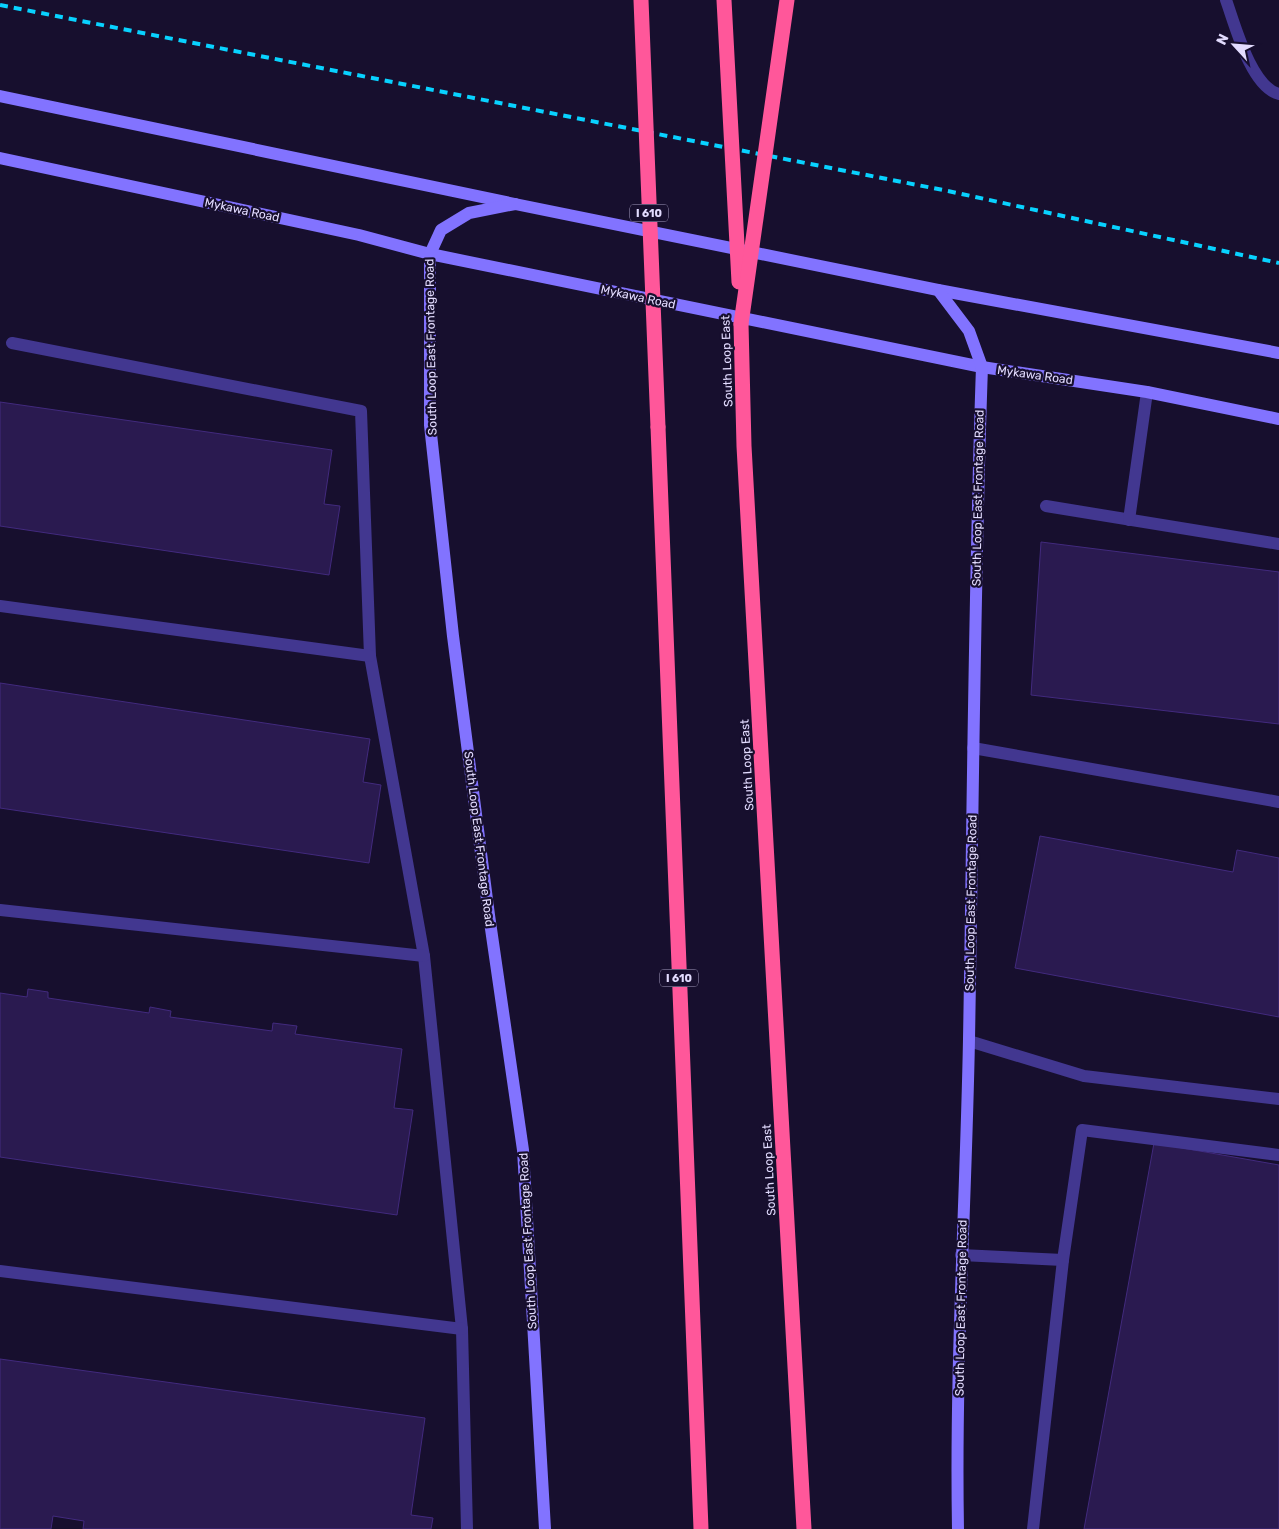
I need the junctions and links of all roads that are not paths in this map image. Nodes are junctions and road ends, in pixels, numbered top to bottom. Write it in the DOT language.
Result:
graph roads {
  1 [pos="724,0"];
  2 [pos="787,0"];
  3 [pos="1226,0"];
  4 [pos="640,2"];
  5 [pos="1279,94"];
  6 [pos="0,96"];
  7 [pos="0,158"];
  8 [pos="515,204"];
  9 [pos="430,254"];
  10 [pos="938,290"];
  11 [pos="741,324"];
  12 [pos="12,343"];
  13 [pos="1279,353"];
  14 [pos="982,367"];
  15 [pos="1147,392"];
  16 [pos="1279,419"];
  17 [pos="1046,506"];
  18 [pos="1129,520"];
  19 [pos="1279,544"];
  20 [pos="0,606"];
  21 [pos="370,656"];
  22 [pos="973,748"];
  23 [pos="1279,802"];
  24 [pos="0,910"];
  25 [pos="424,956"];
  26 [pos="969,1041"];
  27 [pos="1279,1099"];
  28 [pos="1279,1155"];
  29 [pos="961,1255"];
  30 [pos="1063,1260"];
  31 [pos="0,1270"];
  32 [pos="462,1329"];
  33 [pos="467,1529"];
  34 [pos="544,1529"];
  35 [pos="700,1529"];
  36 [pos="804,1529"];
  37 [pos="958,1529"];
  38 [pos="1033,1529"];
  1 -- 11 [label="highway, South Loop East, bridge"];
  2 -- 11 [label="highway, bridge"];
  3 -- 5 [label="lane"];
  4 -- 35 [label="highway, I 610, bridge"];
  6 -- 8 [label="main road"];
  7 -- 9 [label="main road, Mykawa Road"];
  8 -- 9 [label="main road, South Loop East Frontage Road"];
  8 -- 10 [label="main road"];
  9 -- 14 [label="main road, Mykawa Road"];
  9 -- 34 [label="main road, South Loop East Frontage Road"];
  10 -- 13 [label="main road"];
  10 -- 14 [label="main road, South Loop East Frontage Road"];
  11 -- 36 [label="highway, South Loop East"];
  12 -- 21 [label="lane"];
  14 -- 15 [label="main road, Mykawa Road"];
  14 -- 22 [label="main road, South Loop East Frontage Road"];
  15 -- 16 [label="main road, Mykawa Road"];
  15 -- 18 [label="lane"];
  17 -- 18 [label="lane"];
  18 -- 19 [label="lane"];
  20 -- 21 [label="lane"];
  21 -- 25 [label="lane"];
  22 -- 23 [label="lane"];
  22 -- 26 [label="main road, South Loop East Frontage Road"];
  24 -- 25 [label="lane"];
  25 -- 32 [label="lane"];
  26 -- 27 [label="lane"];
  26 -- 29 [label="main road, South Loop East Frontage Road"];
  28 -- 30 [label="lane"];
  29 -- 30 [label="lane"];
  29 -- 37 [label="main road, South Loop East Frontage Road"];
  30 -- 38 [label="lane"];
  31 -- 32 [label="lane"];
  32 -- 33 [label="lane"];
}
